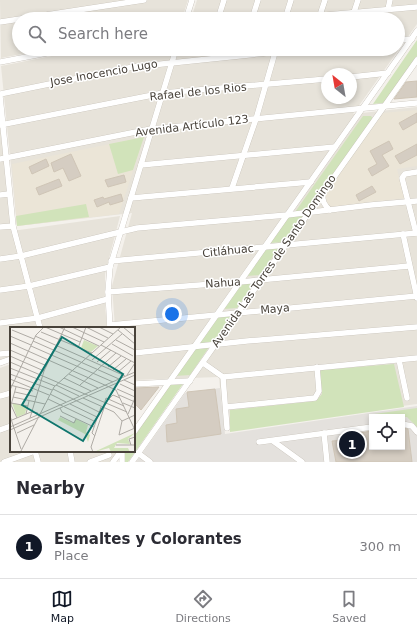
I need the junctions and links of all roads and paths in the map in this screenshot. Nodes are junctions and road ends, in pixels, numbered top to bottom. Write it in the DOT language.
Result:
graph roads {
  1 [pos="144,0"];
  2 [pos="192,0"];
  3 [pos="224,0"];
  4 [pos="258,0"];
  5 [pos="291,0"];
  6 [pos="325,0"];
  7 [pos="358,0"];
  8 [pos="390,0"];
  9 [pos="110,3"];
  10 [pos="417,7"];
  11 [pos="388,9"];
  12 [pos="58,12"];
  13 [pos="188,12"];
  14 [pos="220,12"];
  15 [pos="254,12"];
  16 [pos="287,12"];
  17 [pos="321,12"];
  18 [pos="354,12"];
  19 [pos="12,20"];
  20 [pos="0,22"];
  21 [pos="417,31"];
  22 [pos="412,39"];
  23 [pos="405,40"];
  24 [pos="405,49"];
  25 [pos="31,56"];
  26 [pos="174,56"];
  27 [pos="224,56"];
  28 [pos="274,56"];
  29 [pos="400,56"];
  30 [pos="417,60"];
  31 [pos="0,62"];
  32 [pos="172,62"];
  33 [pos="388,73"];
  34 [pos="357,76"];
  35 [pos="321,80"];
  36 [pos="265,85"];
  37 [pos="163,93"];
  38 [pos="0,95"];
  39 [pos="417,103"];
  40 [pos="383,107"];
  41 [pos="362,110"];
  42 [pos="256,119"];
  43 [pos="2,125"];
  44 [pos="151,129"];
  45 [pos="335,147"];
  46 [pos="244,155"];
  47 [pos="6,158"];
  48 [pos="0,159"];
  49 [pos="141,165"];
  50 [pos="417,172"];
  51 [pos="311,182"];
  52 [pos="232,188"];
  53 [pos="324,192"];
  54 [pos="9,194"];
  55 [pos="0,195"];
  56 [pos="131,198"];
  57 [pos="417,201"];
  58 [pos="408,203"];
  59 [pos="330,210"];
  60 [pos="308,213"];
  61 [pos="287,215"];
  62 [pos="13,226"];
  63 [pos="0,227"];
  64 [pos="120,232"];
  65 [pos="416,233"];
  66 [pos="403,234"];
  67 [pos="286,245"];
  68 [pos="264,247"];
  69 [pos="21,256"];
  70 [pos="0,258"];
  71 [pos="110,264"];
  72 [pos="409,266"];
  73 [pos="260,280"];
  74 [pos="239,282"];
  75 [pos="29,286"];
  76 [pos="0,290"];
  77 [pos="108,292"];
  78 [pos="417,297"];
  79 [pos="108,299"];
  80 [pos="237,312"];
  81 [pos="216,315"];
  82 [pos="38,318"];
  83 [pos="0,323"];
  84 [pos="110,326"];
  85 [pos="40,327"];
  86 [pos="417,327"];
  87 [pos="215,345"];
  88 [pos="194,347"];
  89 [pos="10,353"];
  90 [pos="135,353"];
  91 [pos="0,354"];
  92 [pos="417,358"];
  93 [pos="10,359"];
  94 [pos="399,360"];
  95 [pos="0,363"];
  96 [pos="203,363"];
  97 [pos="316,367"];
  98 [pos="223,377"];
  99 [pos="190,381"];
  100 [pos="169,382"];
  101 [pos="135,384"];
  102 [pos="10,393"];
  103 [pos="0,396"];
  104 [pos="407,398"];
  105 [pos="226,407"];
  106 [pos="405,425"];
  107 [pos="10,426"];
  108 [pos="369,427"];
  109 [pos="227,428"];
  110 [pos="135,429"];
  111 [pos="0,430"];
  112 [pos="417,432"];
  113 [pos="324,433"];
  114 [pos="273,441"];
  115 [pos="259,442"];
  116 [pos="32,452"];
  117 [pos="35,452"];
  118 [pos="70,452"];
  119 [pos="120,452"];
  120 [pos="121,452"];
  121 [pos="138,453"];
  122 [pos="109,455"];
  123 [pos="4,462"];
  124 [pos="38,462"];
  125 [pos="72,462"];
  126 [pos="90,462"];
  127 [pos="113,462"];
  128 [pos="122,462"];
  129 [pos="132,462"];
  130 [pos="150,462"];
  131 [pos="302,462"];
  132 [pos="327,462"];
  1 -- 9 [label="street"];
  2 -- 13 [label="street"];
  3 -- 14 [label="street"];
  4 -- 15 [label="street"];
  5 -- 16 [label="street"];
  6 -- 17 [label="street"];
  7 -- 18 [label="street"];
  8 -- 11 [label="street"];
  9 -- 12 [label="street"];
  10 -- 11 [label="street"];
  11 -- 18 [label="street"];
  19 -- 20 [label="street"];
  21 -- 22 [label="street, Avenida Las Torres de Santo Domingo"];
  22 -- 23 [label="street"];
  22 -- 24 [label="street, Avenida Las Torres de Santo Domingo"];
  25 -- 31 [label="street"];
  26 -- 32 [label="street"];
  27 -- 32 [label="street, Jose Inocencio Lugo"];
  28 -- 36 [label="street"];
  29 -- 33 [label="street, Avenida Las Torres de Santo Domingo"];
  30 -- 40 [label="street, Avenida Las Torres de Santo Domingo"];
  32 -- 37 [label="street"];
  32 -- 38 [label="street, Jose Inocencio Lugo"];
  33 -- 34 [label="street"];
  33 -- 41 [label="street, Avenida Las Torres de Santo Domingo"];
  35 -- 36 [label="street, Rafael de los Rios"];
  36 -- 37 [label="street, Rafael de los Rios"];
  36 -- 42 [label="street"];
  37 -- 43 [label="street, Rafael de los Rios"];
  37 -- 44 [label="street"];
  38 -- 43 [label="street"];
  39 -- 40 [label="street, Avenida Artículo 123"];
  40 -- 41 [label="street, Avenida Artículo 123"];
  40 -- 53 [label="street, Avenida Las Torres de Santo Domingo"];
  41 -- 42 [label="street, Avenida Artículo 123"];
  41 -- 45 [label="street, Avenida Las Torres de Santo Domingo"];
  42 -- 44 [label="street, Avenida Artículo 123"];
  42 -- 46 [label="street"];
  43 -- 47 [label="street"];
  44 -- 47 [label="street, Avenida Artículo 123"];
  44 -- 49 [label="street"];
  45 -- 46 [label="street"];
  45 -- 51 [label="street, Avenida Las Torres de Santo Domingo"];
  46 -- 49 [label="street"];
  46 -- 52 [label="street"];
  47 -- 48 [label="street, Avenida Artículo 123"];
  47 -- 54 [label="street"];
  49 -- 56 [label="street"];
  50 -- 58 [label="street"];
  51 -- 52 [label="street"];
  51 -- 61 [label="street, Avenida Las Torres de Santo Domingo"];
  52 -- 56 [label="street"];
  53 -- 59 [label="street"];
  53 -- 60 [label="street, Avenida Las Torres de Santo Domingo"];
  54 -- 55 [label="street"];
  54 -- 62 [label="street"];
  56 -- 64 [label="street"];
  57 -- 58 [label="street"];
  58 -- 59 [label="street"];
  58 -- 65 [label="street"];
  59 -- 60 [label="street"];
  60 -- 61 [label="street"];
  60 -- 67 [label="street, Avenida Las Torres de Santo Domingo"];
  61 -- 64 [label="street"];
  61 -- 68 [label="street, Avenida Las Torres de Santo Domingo"];
  62 -- 63 [label="street"];
  62 -- 69 [label="street"];
  64 -- 69 [label="street"];
  64 -- 71 [label="street"];
  65 -- 66 [label="street, Citláhuac"];
  66 -- 67 [label="street, Citláhuac"];
  66 -- 72 [label="street"];
  67 -- 68 [label="street, Citláhuac"];
  67 -- 73 [label="street, Avenida Las Torres de Santo Domingo"];
  68 -- 71 [label="street, Citláhuac"];
  68 -- 74 [label="street, Avenida Las Torres de Santo Domingo"];
  69 -- 70 [label="street"];
  69 -- 75 [label="street"];
  71 -- 75 [label="street, Citláhuac"];
  71 -- 77 [label="street"];
  72 -- 73 [label="street, Nahua"];
  72 -- 78 [label="street"];
  73 -- 74 [label="street, Nahua"];
  73 -- 80 [label="street, Avenida Las Torres de Santo Domingo"];
  74 -- 77 [label="street, Nahua"];
  74 -- 81 [label="street, Avenida Las Torres de Santo Domingo"];
  75 -- 76 [label="street, Citláhuac"];
  75 -- 82 [label="street"];
  77 -- 79 [label="street"];
  78 -- 80 [label="street, Maya"];
  79 -- 82 [label="street"];
  79 -- 84 [label="street"];
  80 -- 81 [label="street, Maya"];
  80 -- 87 [label="street, Avenida Las Torres de Santo Domingo"];
  81 -- 84 [label="street, Maya"];
  81 -- 88 [label="street, Avenida Las Torres de Santo Domingo"];
  82 -- 83 [label="street"];
  82 -- 85 [label="street"];
  86 -- 87 [label="street"];
  87 -- 88 [label="street"];
  87 -- 96 [label="street, Avenida Las Torres de Santo Domingo"];
  88 -- 90 [label="street"];
  88 -- 100 [label="street, Avenida Las Torres de Santo Domingo"];
  89 -- 91 [label="street"];
  92 -- 94 [label="street"];
  93 -- 95 [label="street"];
  94 -- 97 [label="street"];
  94 -- 104 [label="street"];
  96 -- 98 [label="street"];
  96 -- 99 [label="street, Avenida Las Torres de Santo Domingo"];
  97 -- 98 [label="street"];
  97 -- 105 [label="street"];
  98 -- 105 [label="street"];
  99 -- 100 [label="street"];
  99 -- 121 [label="street, Avenida Las Torres de Santo Domingo"];
  100 -- 101 [label="street"];
  100 -- 110 [label="street, Avenida Las Torres de Santo Domingo"];
  102 -- 103 [label="street"];
  105 -- 109 [label="street"];
  106 -- 112 [label="street"];
  107 -- 111 [label="street"];
  108 -- 113 [label="street"];
  113 -- 114 [label="street"];
  113 -- 132 [label="street"];
  114 -- 115 [label="street"];
  114 -- 131 [label="street"];
  116 -- 123 [label="street"];
  117 -- 124 [label="street"];
  118 -- 125 [label="street"];
  119 -- 127 [label="street"];
  120 -- 128 [label="street"];
  121 -- 129 [label="street, Avenida Las Torres de Santo Domingo"];
  121 -- 130 [label="street"];
  122 -- 126 [label="street"];
}
